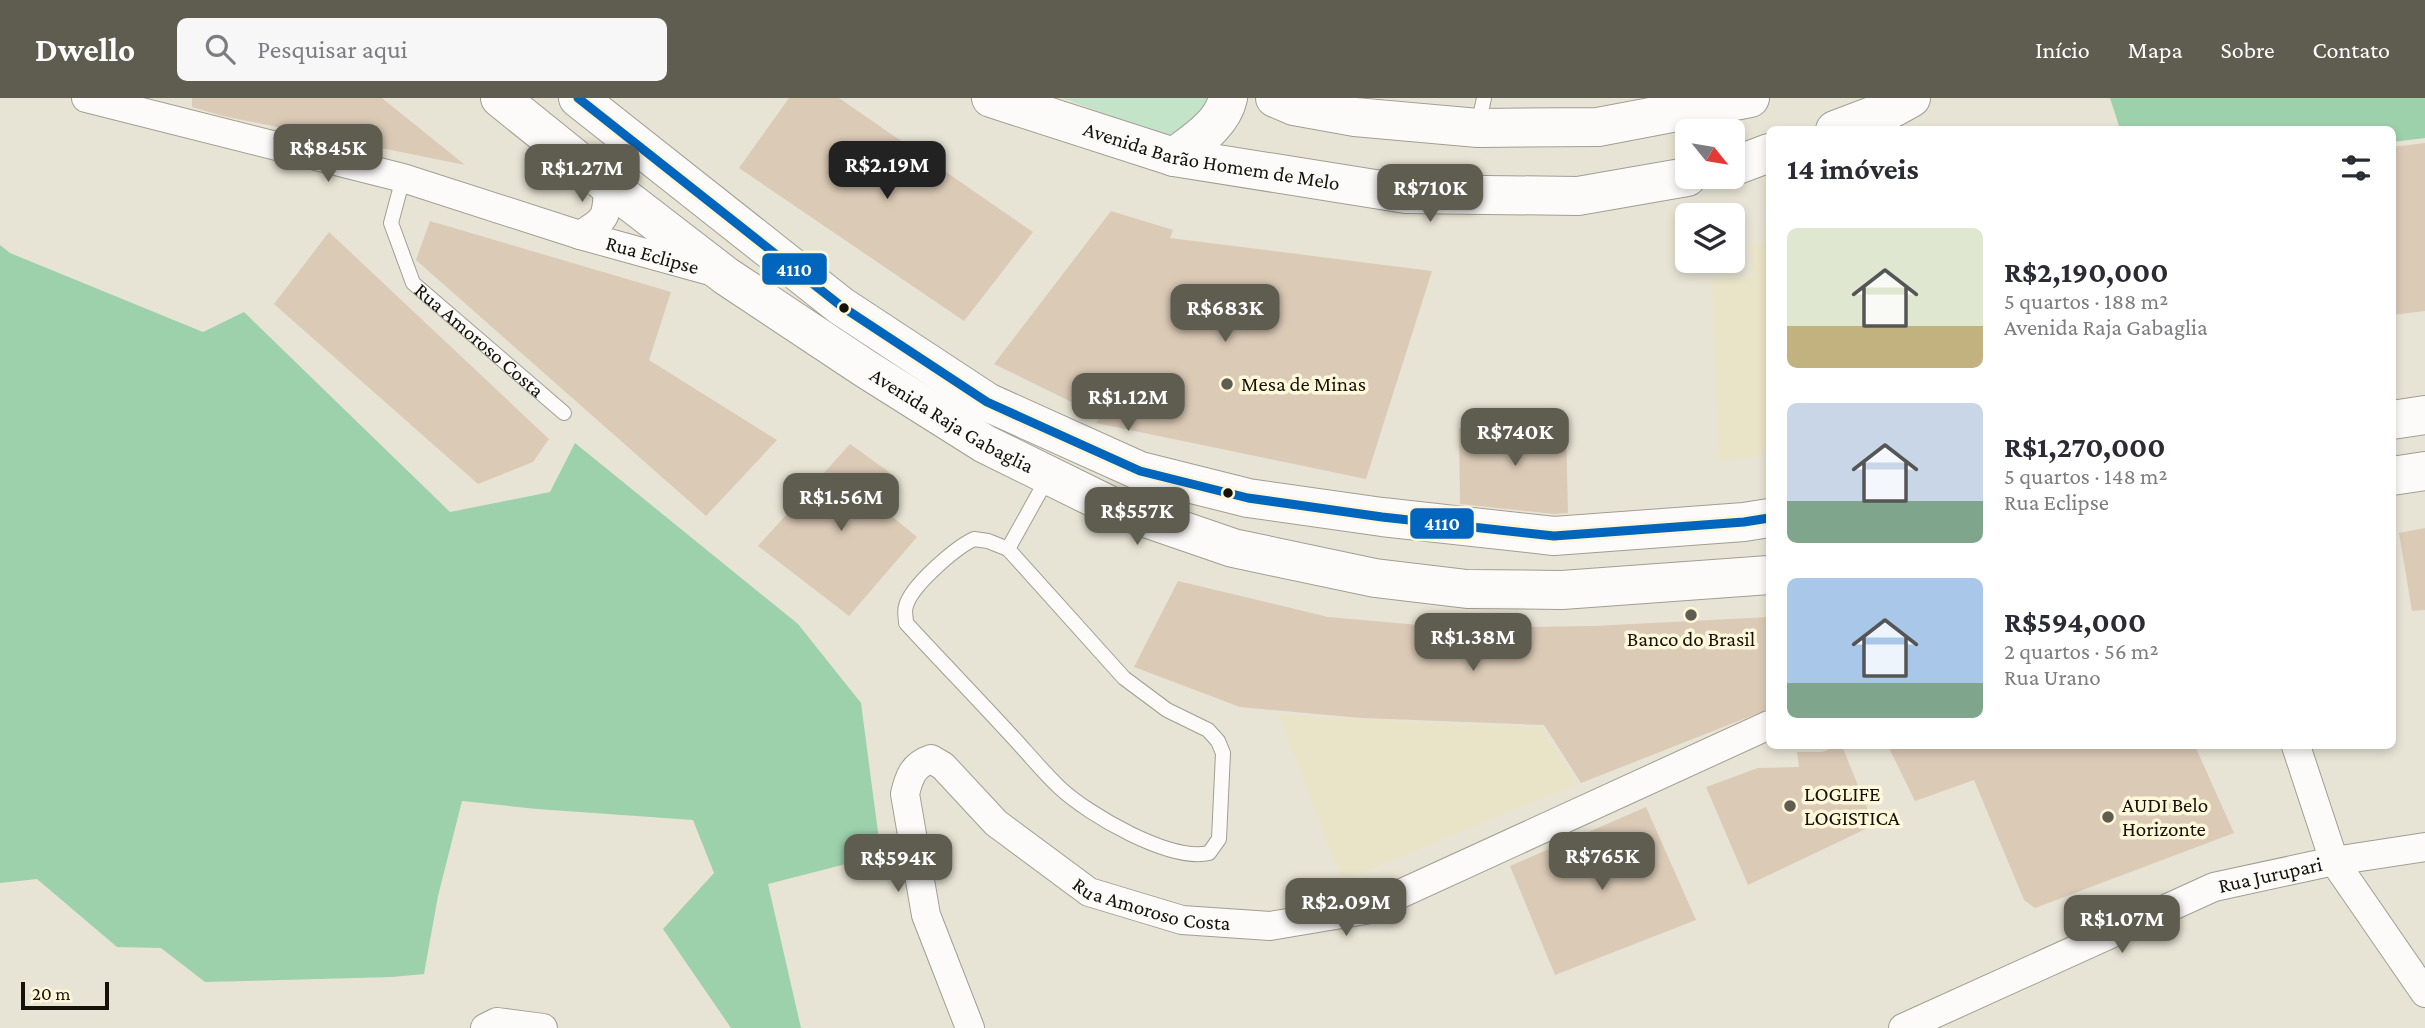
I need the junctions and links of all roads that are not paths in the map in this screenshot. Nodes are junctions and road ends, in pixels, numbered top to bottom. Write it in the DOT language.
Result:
graph roads {
  1 [pos="86,98"];
  2 [pos="500,98"];
  3 [pos="578,98"];
  4 [pos="991,98"];
  5 [pos="1227,98"];
  6 [pos="1275,98"];
  7 [pos="1750,98"];
  8 [pos="1911,98"];
  9 [pos="1346,106"];
  10 [pos="1046,108"];
  11 [pos="1481,113"];
  12 [pos="1845,126"];
  13 [pos="1766,154"];
  14 [pos="1174,157"];
  15 [pos="1745,162"];
  16 [pos="403,178"];
  17 [pos="1675,179"];
  18 [pos="608,185"];
  19 [pos="580,235"];
  20 [pos="726,276"];
  21 [pos="564,413"];
  22 [pos="2425,415"];
  23 [pos="2396,419"];
  24 [pos="2425,471"];
  25 [pos="2396,475"];
  26 [pos="1049,476"];
  27 [pos="1766,518"];
  28 [pos="1008,549"];
  29 [pos="1766,575"];
  30 [pos="1766,726"];
  31 [pos="2298,749"];
  32 [pos="2425,847"];
  33 [pos="2334,861"];
  34 [pos="2425,993"];
  35 [pos="485,1028"];
  36 [pos="543,1028"];
  37 [pos="970,1028"];
  38 [pos="1903,1028"];
  1 -- 16 [label="street, Rua Eclipse"];
  2 -- 18 [label="main road, Avenida Raja Gabaglia"];
  3 -- 27 [label="main road, Avenida Raja Gabaglia"];
  4 -- 10 [label="main road, Avenida Barão Homem de Melo"];
  5 -- 14 [label="main road"];
  6 -- 9 [label="main road"];
  7 -- 11 [label="main road"];
  8 -- 12 [label="main road"];
  9 -- 11 [label="main road"];
  10 -- 14 [label="main road, Avenida Barão Homem de Melo"];
  13 -- 15 [label="main road"];
  14 -- 17 [label="main road, Avenida Barão Homem de Melo"];
  16 -- 19 [label="street, Rua Eclipse"];
  16 -- 21 [label="lane, Rua Amoroso Costa"];
  18 -- 19 [label="street, Rua Eclipse"];
  18 -- 20 [label="main road, Avenida Raja Gabaglia"];
  19 -- 20 [label="street, Rua Eclipse"];
  20 -- 26 [label="main road, Avenida Raja Gabaglia"];
  22 -- 23 [label="main road"];
  24 -- 25 [label="main road"];
  26 -- 28 [label="lane"];
  26 -- 29 [label="main road, Avenida Raja Gabaglia"];
  28 -- 28 [label="lane"];
  30 -- 37 [label="street, Rua Amoroso Costa"];
  31 -- 33 [label="street"];
  32 -- 33 [label="street, Rua Jurupari"];
  33 -- 34 [label="street"];
  33 -- 38 [label="street, Rua Jurupari"];
  35 -- 36 [label="street"];
}
